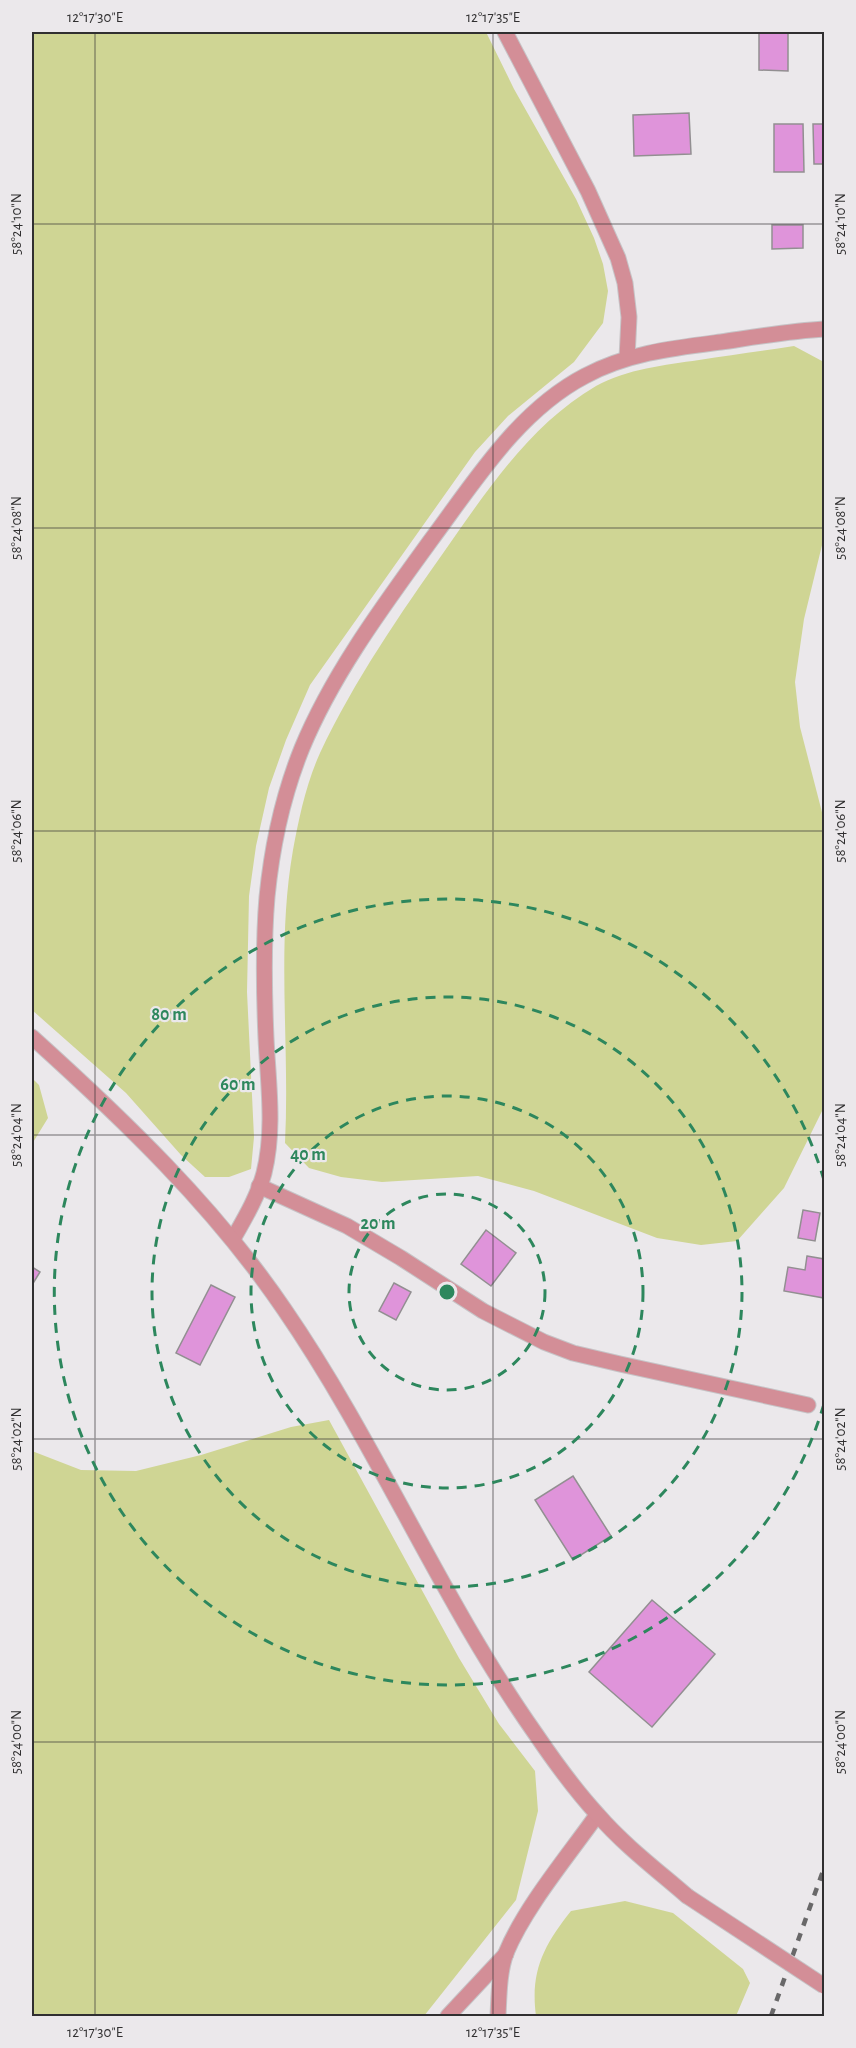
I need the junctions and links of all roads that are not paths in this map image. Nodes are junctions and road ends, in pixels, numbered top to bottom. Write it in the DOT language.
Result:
graph roads {
  1 [pos="505,32"];
  2 [pos="825,329"];
  3 [pos="627,358"];
  4 [pos="32,1037"];
  5 [pos="259,1186"];
  6 [pos="233,1239"];
  7 [pos="808,1405"];
  8 [pos="597,1815"];
  9 [pos="506,1954"];
  10 [pos="825,1986"];
  11 [pos="448,2016"];
  12 [pos="498,2016"];
  1 -- 3 [label="street"];
  2 -- 3 [label="street"];
  3 -- 5 [label="street"];
  4 -- 6 [label="street"];
  5 -- 6 [label="street"];
  5 -- 7 [label="street"];
  6 -- 8 [label="street"];
  8 -- 9 [label="street"];
  8 -- 10 [label="street, bridge"];
  9 -- 11 [label="street"];
  9 -- 12 [label="street"];
}
